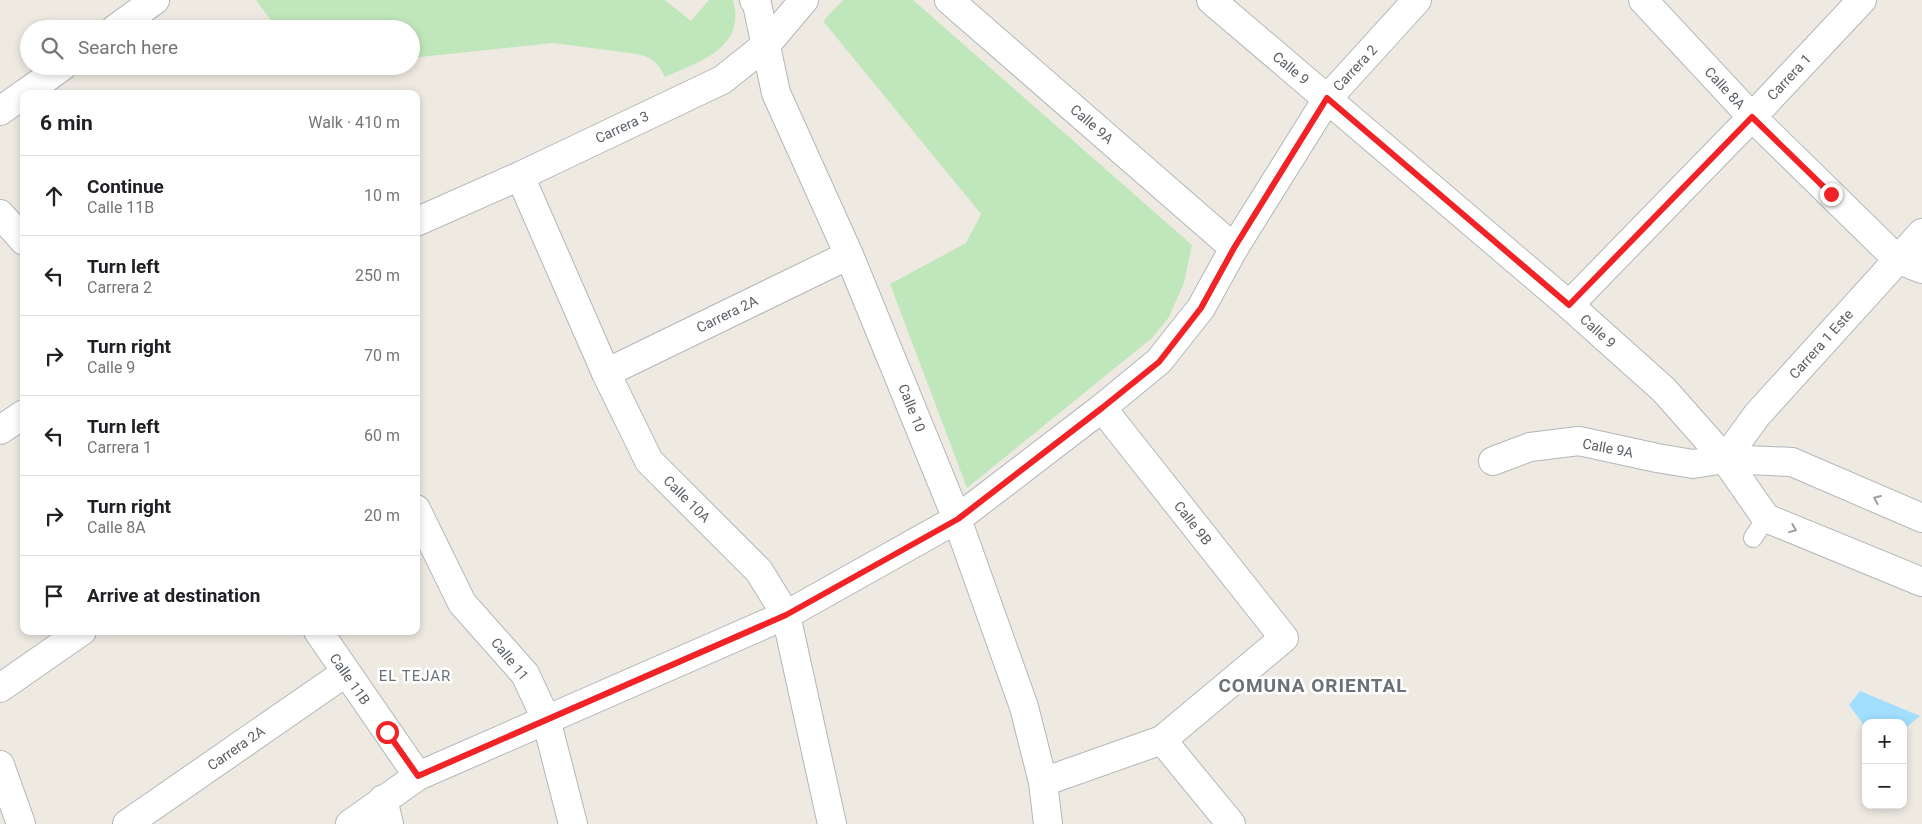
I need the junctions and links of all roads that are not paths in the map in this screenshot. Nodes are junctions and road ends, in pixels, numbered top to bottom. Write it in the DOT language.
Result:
graph roads {
  1 [pos="155,0"];
  2 [pos="754,0"];
  3 [pos="804,0"];
  4 [pos="950,0"];
  5 [pos="1210,0"];
  6 [pos="1417,0"];
  7 [pos="1643,0"];
  8 [pos="1862,0"];
  9 [pos="127,20"];
  10 [pos="766,45"];
  11 [pos="53,75"];
  12 [pos="37,90"];
  13 [pos="1327,98"];
  14 [pos="20,100"];
  15 [pos="0,111"];
  16 [pos="1752,117"];
  17 [pos="520,176"];
  18 [pos="0,214"];
  19 [pos="420,220"];
  20 [pos="1922,233"];
  21 [pos="20,236"];
  22 [pos="1234,248"];
  23 [pos="849,255"];
  24 [pos="1897,259"];
  25 [pos="1922,269"];
  26 [pos="1569,305"];
  27 [pos="606,373"];
  28 [pos="1102,408"];
  29 [pos="20,417"];
  30 [pos="0,430"];
  31 [pos="1725,459"];
  32 [pos="1493,462"];
  33 [pos="420,517"];
  34 [pos="1922,518"];
  35 [pos="958,519"];
  36 [pos="1922,582"];
  37 [pos="786,615"];
  38 [pos="76,635"];
  39 [pos="321,635"];
  40 [pos="345,673"];
  41 [pos="0,688"];
  42 [pos="546,719"];
  43 [pos="1162,740"];
  44 [pos="0,765"];
  45 [pos="418,776"];
  46 [pos="1043,782"];
  47 [pos="386,811"];
  48 [pos="830,823"];
  49 [pos="21,824"];
  50 [pos="128,824"];
  51 [pos="350,824"];
  52 [pos="573,824"];
  53 [pos="1048,824"];
  54 [pos="1231,824"];
  1 -- 9 [label="street"];
  2 -- 10 [label="street, Calle 10"];
  3 -- 10 [label="street, Carrera 3"];
  4 -- 22 [label="street, Calle 9A"];
  5 -- 13 [label="street, Calle 9"];
  6 -- 13 [label="street, Carrera 2"];
  7 -- 16 [label="street, Calle 8A"];
  8 -- 16 [label="street, Carrera 1"];
  10 -- 17 [label="street, Carrera 3"];
  10 -- 23 [label="street, Calle 10"];
  11 -- 12 [label="street"];
  13 -- 22 [label="street, Carrera 2"];
  13 -- 26 [label="street, Calle 9"];
  14 -- 15 [label="street"];
  16 -- 24 [label="street, Calle 8A"];
  16 -- 26 [label="street, Carrera 1"];
  17 -- 19 [label="street, Carrera 3"];
  17 -- 27 [label="street, Calle 10A"];
  18 -- 21 [label="street"];
  20 -- 24 [label="street, Carrera 1 Este"];
  22 -- 28 [label="street, Carrera 2"];
  23 -- 27 [label="street, Carrera 2A"];
  23 -- 35 [label="street, Calle 10"];
  24 -- 25 [label="street, Calle 8A"];
  24 -- 31 [label="street, Carrera 1 Este"];
  26 -- 31 [label="street, Calle 9"];
  27 -- 37 [label="street, Calle 10A"];
  28 -- 35 [label="street, Carrera 2"];
  28 -- 43 [label="street, Calle 9B"];
  29 -- 30 [label="street"];
  31 -- 32 [label="street, Calle 9A"];
  34 -- 31 [label="street, one-way"];
  31 -- 36 [label="street, Calle 9, one-way"];
  33 -- 42 [label="street, Calle 11"];
  35 -- 37 [label="street, Carrera 2"];
  35 -- 46 [label="street, Calle 10"];
  37 -- 42 [label="street, Carrera 2"];
  37 -- 48 [label="street, Calle 10A"];
  38 -- 41 [label="street"];
  39 -- 40 [label="street, Calle 11B"];
  40 -- 45 [label="street, Calle 11B"];
  40 -- 50 [label="street, Carrera 2A"];
  42 -- 45 [label="street, Carrera 2"];
  42 -- 52 [label="street, Calle 11"];
  43 -- 46 [label="street"];
  43 -- 54 [label="street"];
  44 -- 49 [label="street"];
  45 -- 47 [label="street, Carrera 2"];
  46 -- 53 [label="street, Calle 10"];
  47 -- 51 [label="street, Carrera 2"];
}
